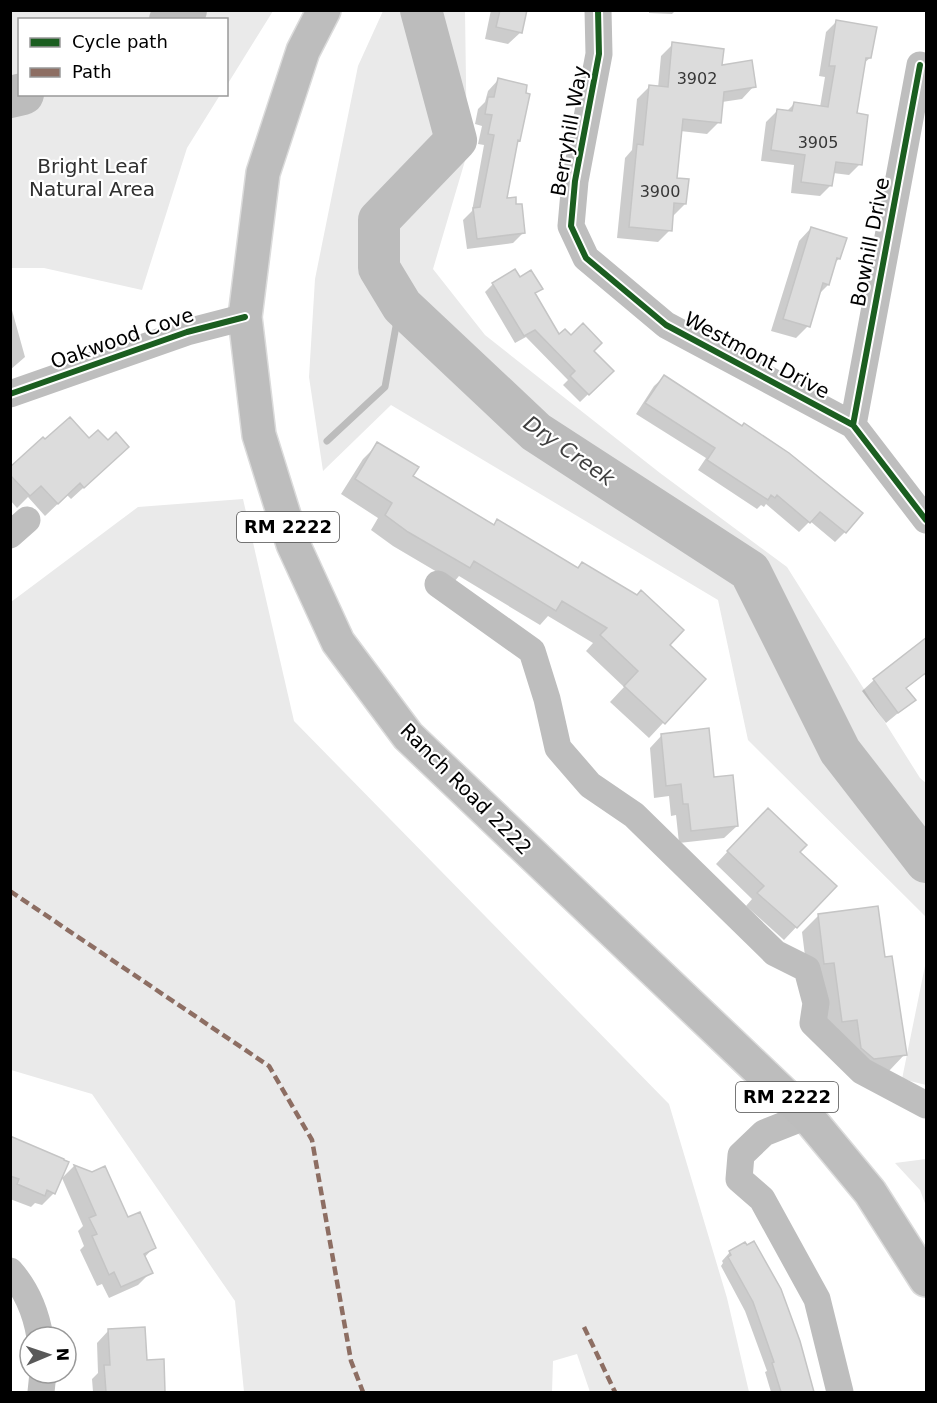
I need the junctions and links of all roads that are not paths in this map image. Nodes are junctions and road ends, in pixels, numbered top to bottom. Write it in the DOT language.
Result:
graph roads {
  1 [pos="324,10"];
  2 [pos="598,10"];
  3 [pos="920,65"];
  4 [pos="245,316"];
  5 [pos="666,325"];
  6 [pos="10,394"];
  7 [pos="853,424"];
  8 [pos="927,520"];
  9 [pos="438,584"];
  10 [pos="927,1105"];
  11 [pos="807,1116"];
  12 [pos="10,1271"];
  13 [pos="927,1280"];
  14 [pos="38,1325"];
  15 [pos="840,1392"];
  1 -- 4 [label="main road, Ranch Road 2222 / RM 2222"];
  2 -- 5 [label="street, Berryhill Way"];
  3 -- 7 [label="street, Bowhill Drive"];
  4 -- 6 [label="street, Oakwood Cove"];
  4 -- 11 [label="main road, Ranch Road 2222 / RM 2222"];
  5 -- 7 [label="street, Westmont Drive"];
  7 -- 8 [label="street, Westmont Drive"];
  9 -- 10 [label="street"];
  11 -- 13 [label="main road, Ranch Road 2222 / RM 2222"];
  11 -- 15 [label="street"];
  12 -- 14 [label="street"];
}
